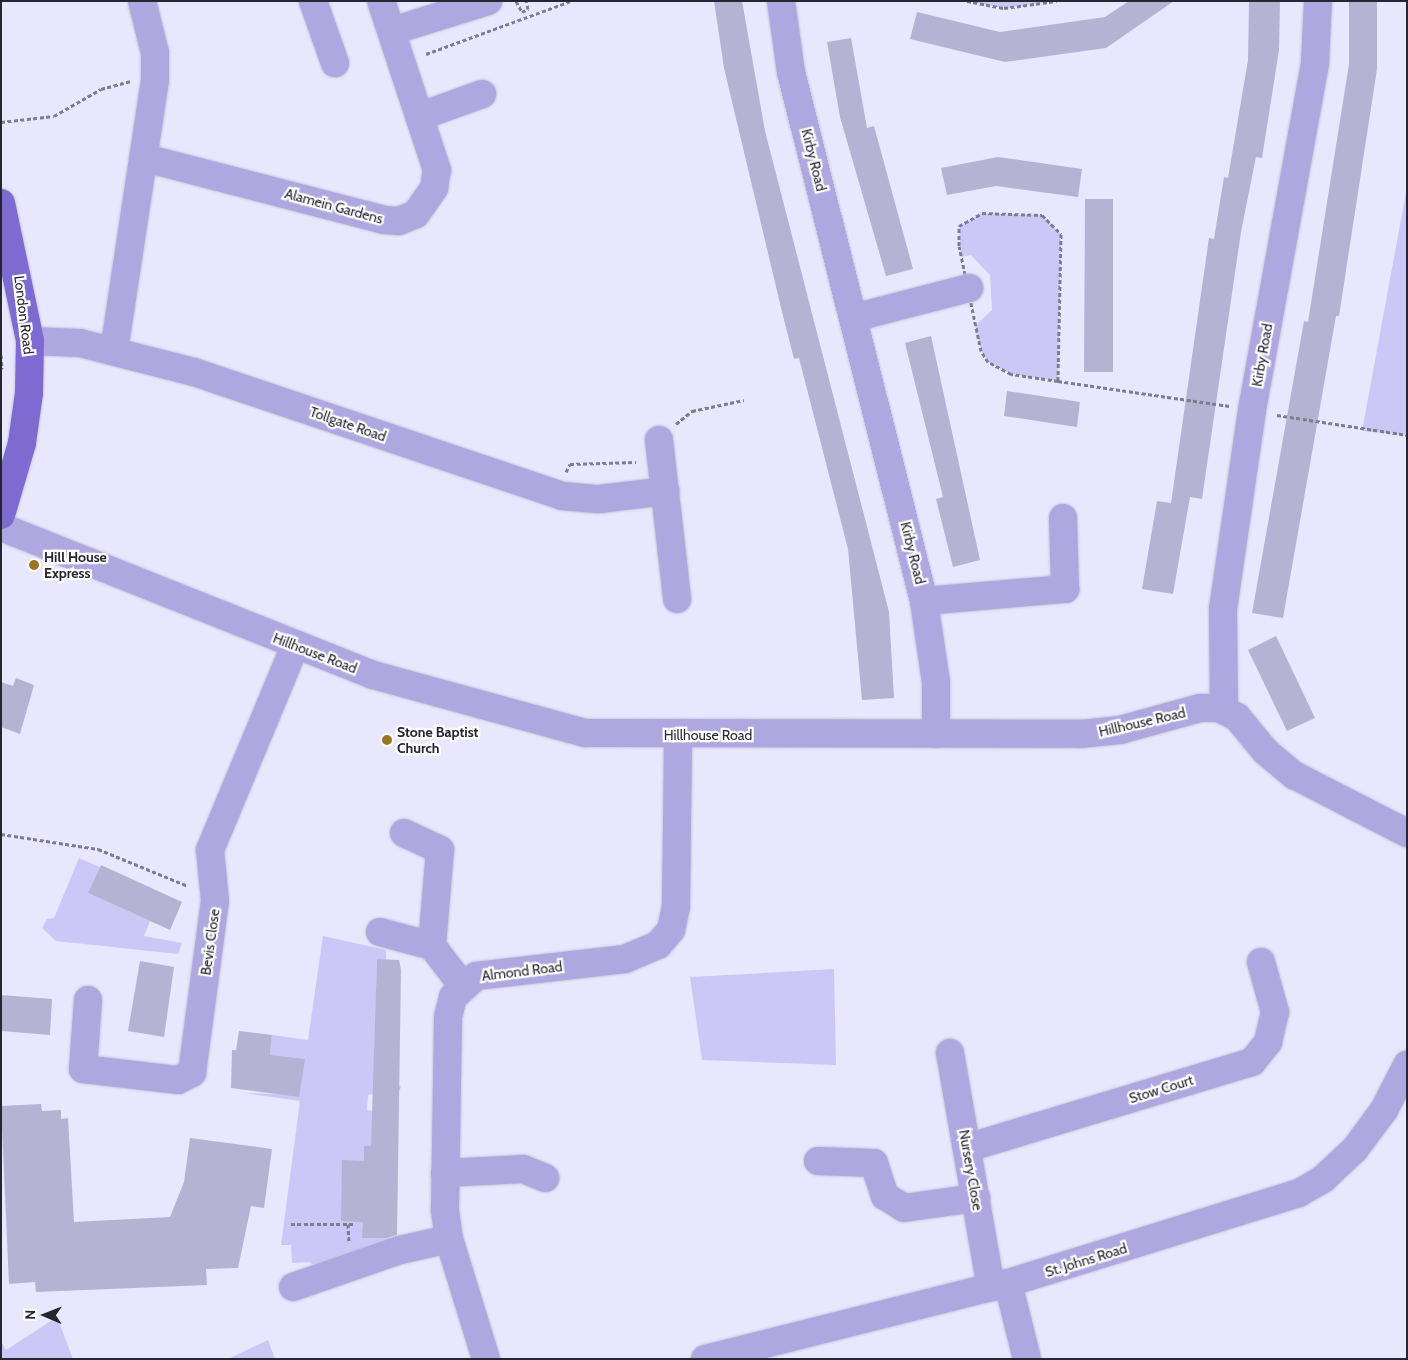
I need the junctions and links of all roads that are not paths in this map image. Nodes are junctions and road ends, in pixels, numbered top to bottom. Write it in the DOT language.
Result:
graph roads {
  1 [pos="142,1"];
  2 [pos="313,1"];
  3 [pos="381,1"];
  4 [pos="488,1"];
  5 [pos="781,1"];
  6 [pos="1318,1"];
  7 [pos="398,29"];
  8 [pos="336,62"];
  9 [pos="482,94"];
  10 [pos="421,116"];
  11 [pos="146,158"];
  12 [pos="1,204"];
  13 [pos="969,288"];
  14 [pos="854,318"];
  15 [pos="30,341"];
  16 [pos="114,351"];
  17 [pos="666,435"];
  18 [pos="666,490"];
  19 [pos="1,515"];
  20 [pos="1063,518"];
  21 [pos="1,527"];
  22 [pos="677,599"];
  23 [pos="924,601"];
  24 [pos="295,646"];
  25 [pos="1224,710"];
  26 [pos="936,734"];
  27 [pos="678,735"];
  28 [pos="404,833"];
  29 [pos="1407,833"];
  30 [pos="380,932"];
  31 [pos="432,946"];
  32 [pos="1261,962"];
  33 [pos="462,985"];
  34 [pos="88,1000"];
  35 [pos="950,1053"];
  36 [pos="1407,1065"];
  37 [pos="967,1148"];
  38 [pos="818,1161"];
  39 [pos="445,1173"];
  40 [pos="545,1178"];
  41 [pos="976,1198"];
  42 [pos="449,1239"];
  43 [pos="1000,1285"];
  44 [pos="293,1287"];
  45 [pos="486,1359"];
  46 [pos="705,1359"];
  47 [pos="1027,1359"];
  1 -- 11 [label="street"];
  2 -- 8 [label="street"];
  3 -- 7 [label="street, Alamein Gardens"];
  4 -- 7 [label="street"];
  5 -- 14 [label="street, Kirby Road"];
  6 -- 25 [label="street, Kirby Road"];
  7 -- 10 [label="street, Alamein Gardens"];
  9 -- 10 [label="street"];
  10 -- 11 [label="street, Alamein Gardens"];
  11 -- 16 [label="street"];
  12 -- 15 [label="main road, London Road"];
  13 -- 14 [label="street"];
  14 -- 23 [label="street, Kirby Road"];
  15 -- 16 [label="street, Tollgate Road"];
  15 -- 19 [label="main road, London Road"];
  16 -- 18 [label="street, Tollgate Road"];
  17 -- 18 [label="street"];
  18 -- 22 [label="street"];
  20 -- 23 [label="street"];
  21 -- 24 [label="street, Hillhouse Road"];
  23 -- 26 [label="street, Kirby Road"];
  24 -- 27 [label="street, Hillhouse Road"];
  24 -- 34 [label="street, Bevis Close"];
  25 -- 26 [label="street, Hillhouse Road"];
  25 -- 29 [label="street"];
  26 -- 27 [label="street, Hillhouse Road"];
  27 -- 33 [label="street, Almond Road"];
  28 -- 31 [label="street"];
  30 -- 31 [label="street"];
  31 -- 33 [label="street"];
  32 -- 37 [label="street, Stow Court"];
  33 -- 39 [label="street"];
  35 -- 37 [label="street, Nursery Close"];
  36 -- 43 [label="street, St. Johns Road"];
  37 -- 41 [label="street, Nursery Close"];
  38 -- 41 [label="street"];
  39 -- 40 [label="street"];
  39 -- 42 [label="street"];
  41 -- 43 [label="street, Nursery Close"];
  42 -- 44 [label="street"];
  42 -- 45 [label="street"];
  43 -- 46 [label="street, St. Johns Road"];
  43 -- 47 [label="street, Nursery Close"];
}
